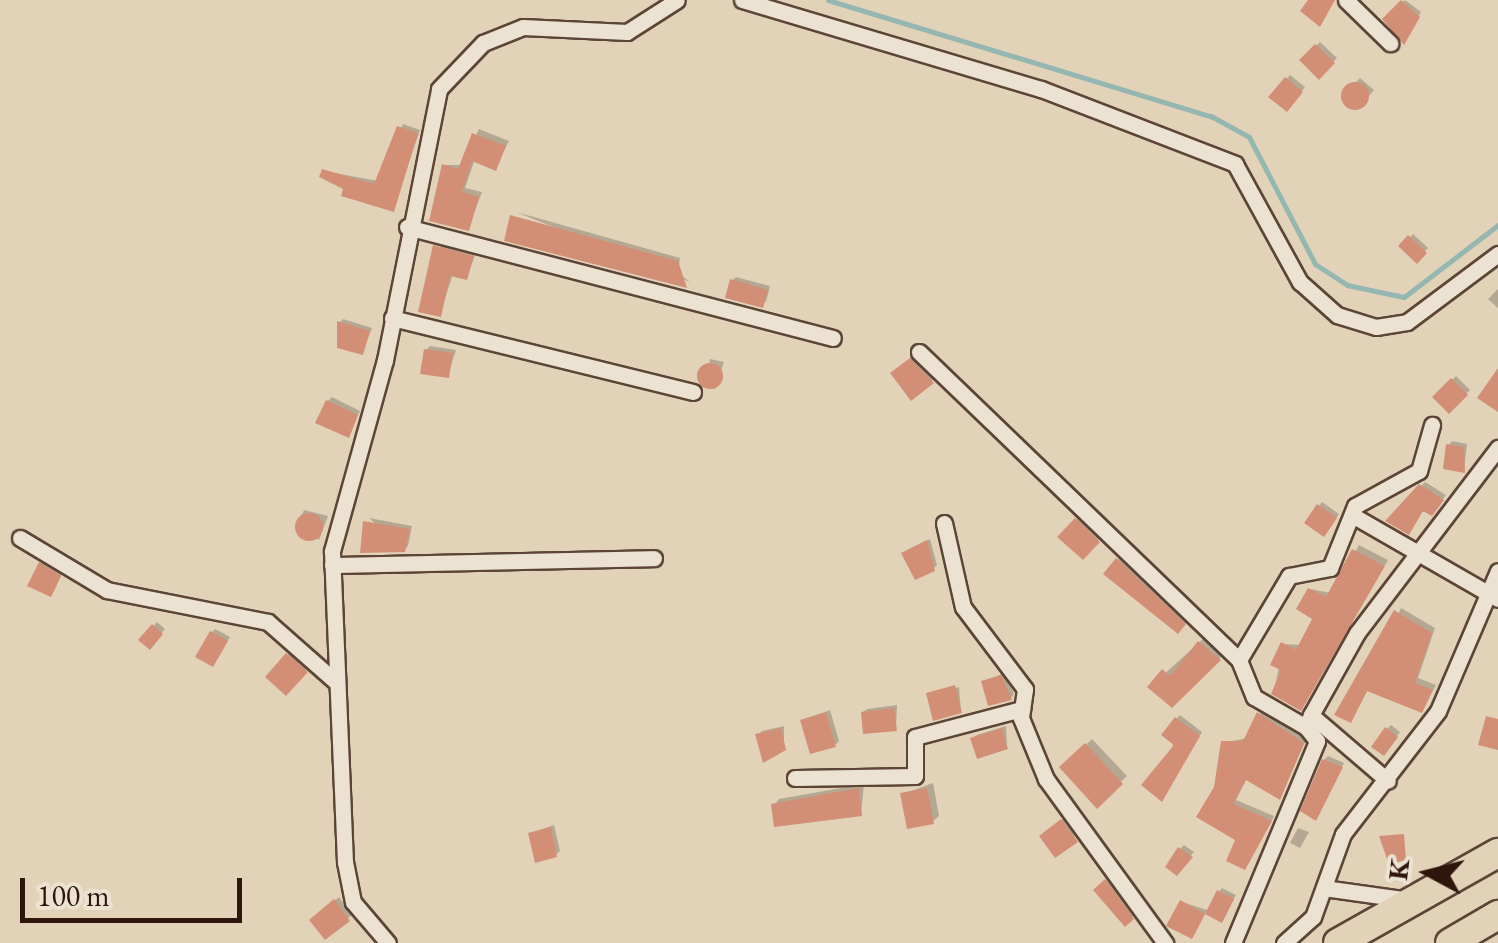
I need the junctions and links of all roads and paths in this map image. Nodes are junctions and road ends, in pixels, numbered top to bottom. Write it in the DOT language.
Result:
graph roads {
  1 [pos="677,0"];
  2 [pos="742,0"];
  3 [pos="1346,0"];
  4 [pos="1390,43"];
  5 [pos="407,227"];
  6 [pos="1498,254"];
  7 [pos="392,318"];
  8 [pos="833,338"];
  9 [pos="918,352"];
  10 [pos="693,392"];
  11 [pos="1432,425"];
  12 [pos="1498,448"];
  13 [pos="1352,515"];
  14 [pos="944,523"];
  15 [pos="20,538"];
  16 [pos="654,558"];
  17 [pos="1420,558"];
  18 [pos="332,564"];
  19 [pos="1498,570"];
  20 [pos="1493,596"];
  21 [pos="1238,660"];
  22 [pos="335,681"];
  23 [pos="1022,709"];
  24 [pos="1308,721"];
  25 [pos="795,778"];
  26 [pos="1388,782"];
  27 [pos="1498,853"];
  28 [pos="1324,888"];
  29 [pos="1414,901"];
  30 [pos="1498,915"];
  31 [pos="388,943"];
  32 [pos="1165,943"];
  33 [pos="1233,943"];
  34 [pos="1284,943"];
  35 [pos="1338,943"];
  36 [pos="1450,943"];
  1 -- 5 [label="street"];
  2 -- 6 [label="street"];
  3 -- 4 [label="street"];
  5 -- 7 [label="street"];
  5 -- 8 [label="street"];
  7 -- 10 [label="street"];
  7 -- 18 [label="street"];
  9 -- 21 [label="street"];
  11 -- 13 [label="street"];
  12 -- 17 [label="street"];
  13 -- 17 [label="street"];
  13 -- 21 [label="street"];
  14 -- 23 [label="street"];
  15 -- 22 [label="street"];
  16 -- 18 [label="street"];
  17 -- 20 [label="street"];
  17 -- 24 [label="street"];
  18 -- 22 [label="street"];
  19 -- 20 [label="street"];
  20 -- 26 [label="street"];
  21 -- 24 [label="street"];
  22 -- 31 [label="street"];
  23 -- 25 [label="street"];
  23 -- 32 [label="street"];
  24 -- 26 [label="street"];
  24 -- 33 [label="street"];
  26 -- 28 [label="street"];
  27 -- 29 [label="highway"];
  28 -- 29 [label="street"];
  28 -- 34 [label="street"];
  29 -- 35 [label="highway"];
  30 -- 36 [label="highway"];
}
